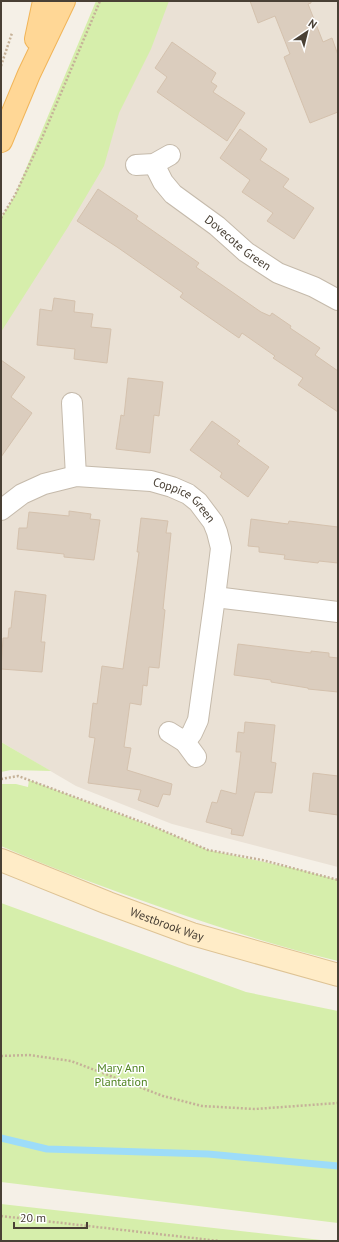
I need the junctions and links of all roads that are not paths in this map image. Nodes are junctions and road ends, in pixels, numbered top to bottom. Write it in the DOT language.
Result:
graph roads {
  1 [pos="44,1"];
  2 [pos="64,1"];
  3 [pos="29,74"];
  4 [pos="1,141"];
  5 [pos="153,161"];
  6 [pos="338,300"];
  7 [pos="72,402"];
  8 [pos="76,476"];
  9 [pos="1,510"];
  10 [pos="215,597"];
  11 [pos="338,612"];
  12 [pos="184,744"];
  13 [pos="1,860"];
  14 [pos="338,975"];
  1 -- 3 [label="main road"];
  2 -- 3 [label="main road"];
  3 -- 4 [label="main road"];
  5 -- 6 [label="street, Dovecote Green"];
  7 -- 8 [label="street"];
  8 -- 9 [label="street, Coppice Green"];
  8 -- 10 [label="street, Coppice Green"];
  10 -- 11 [label="street"];
  10 -- 12 [label="street, Coppice Green"];
  13 -- 14 [label="street, Westbrook Way"];
}
